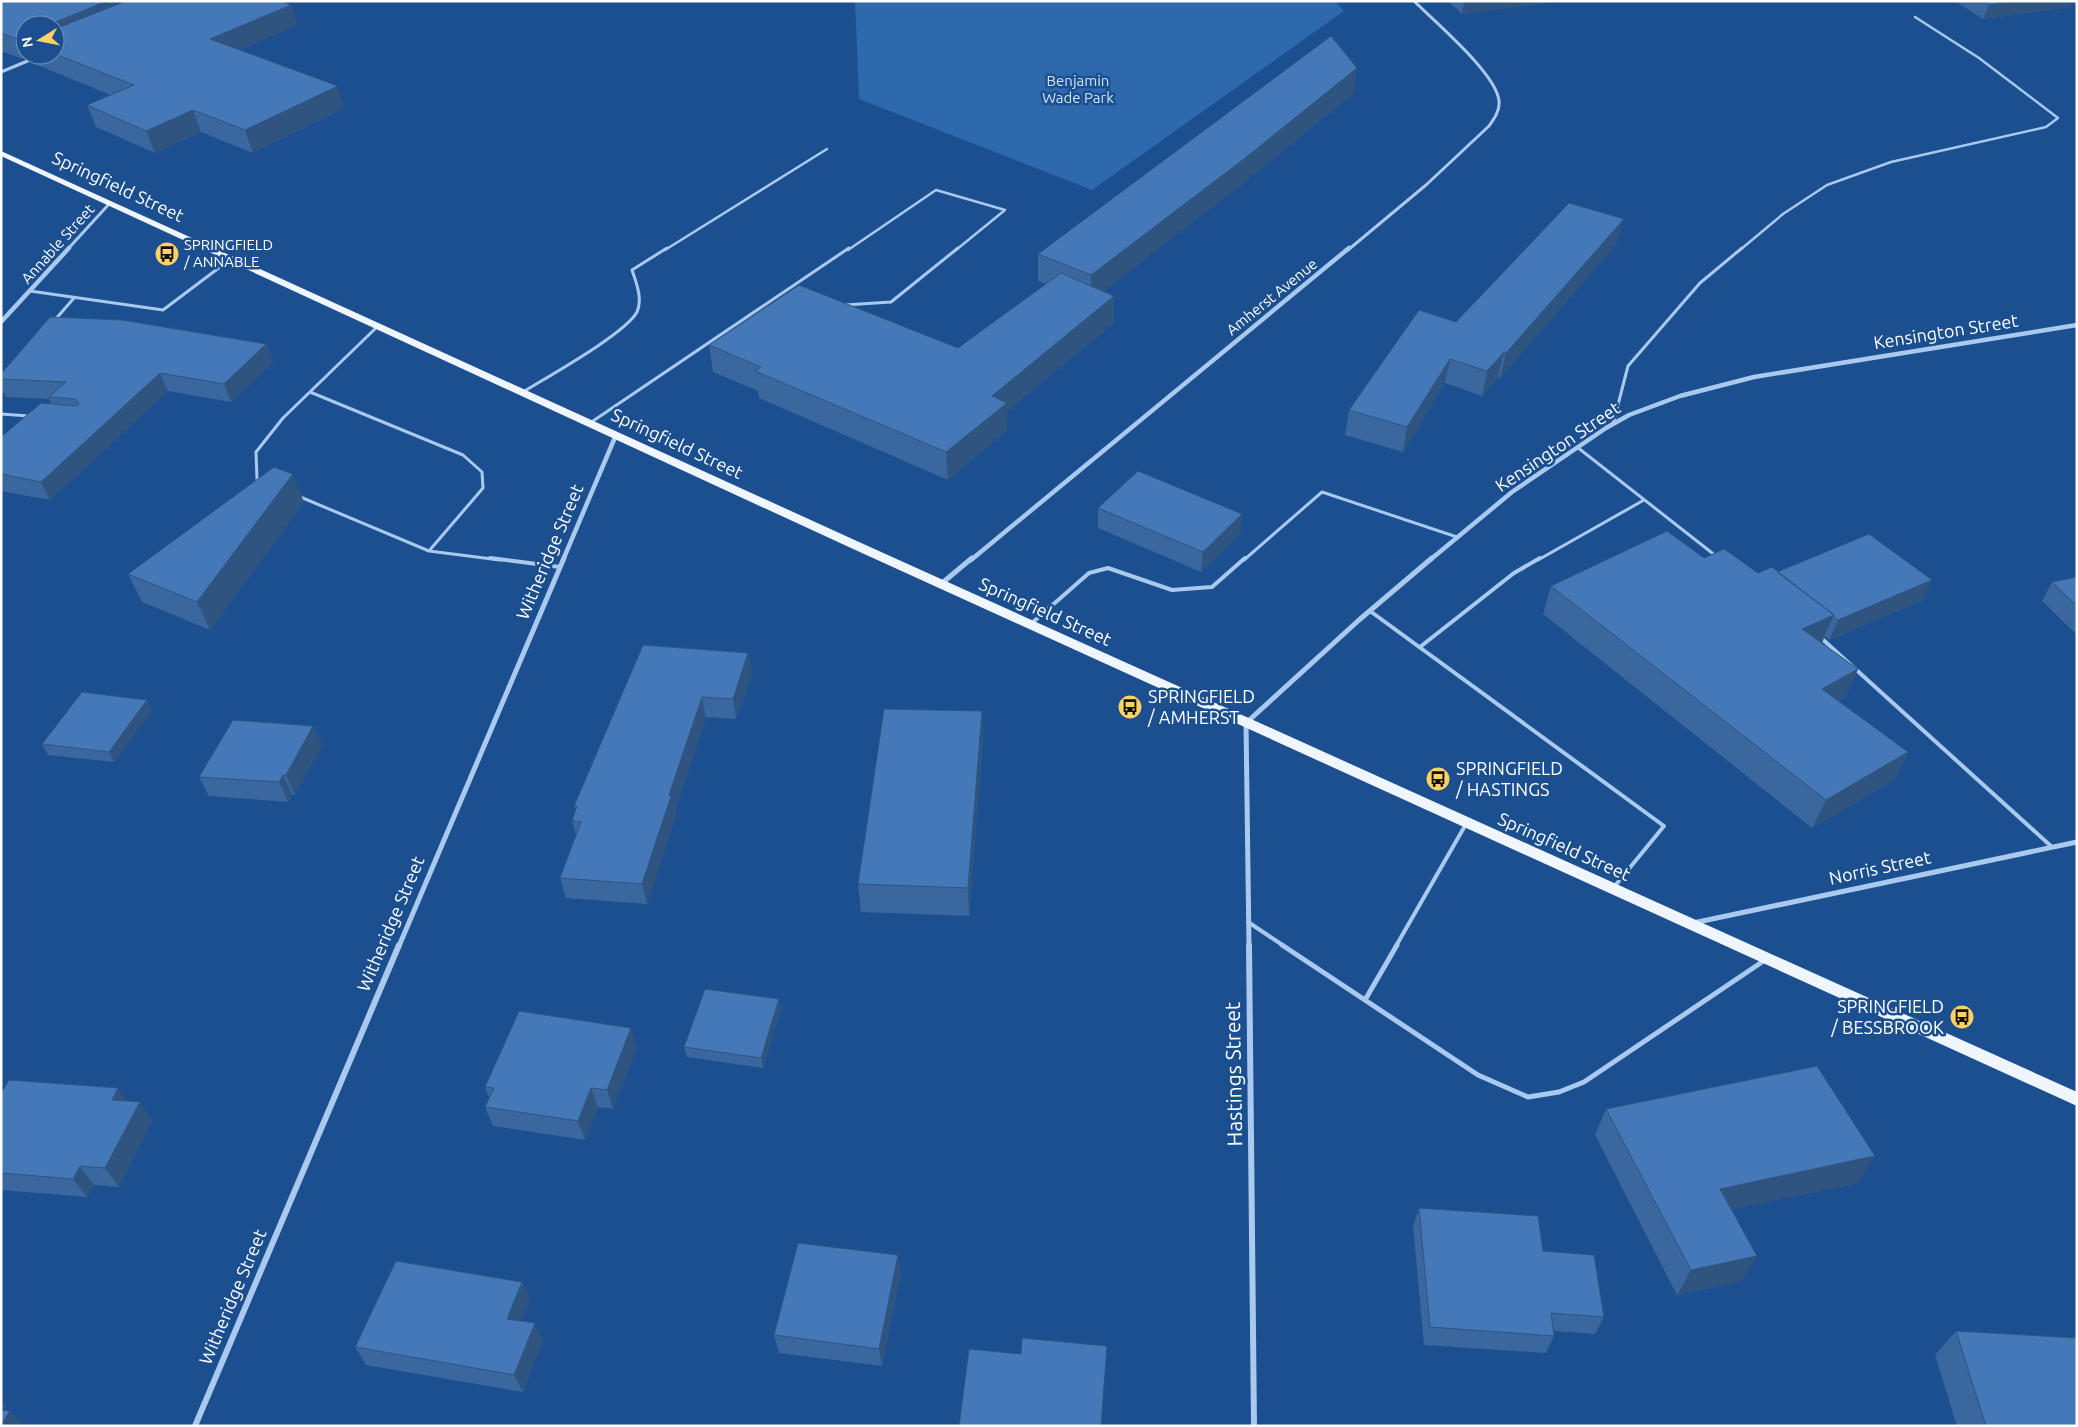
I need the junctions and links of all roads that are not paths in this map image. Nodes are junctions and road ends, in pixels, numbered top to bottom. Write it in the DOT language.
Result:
graph roads {
  1 [pos="1414,1"];
  2 [pos="1915,17"];
  3 [pos="18,65"];
  4 [pos="1,72"];
  5 [pos="827,149"];
  6 [pos="1,153"];
  7 [pos="110,203"];
  8 [pos="232,258"];
  9 [pos="793,286"];
  10 [pos="801,289"];
  11 [pos="30,291"];
  12 [pos="74,298"];
  13 [pos="843,305"];
  14 [pos="1,322"];
  15 [pos="2077,325"];
  16 [pos="50,326"];
  17 [pos="378,326"];
  18 [pos="310,392"];
  19 [pos="523,392"];
  20 [pos="1,414"];
  21 [pos="38,417"];
  22 [pos="590,423"];
  23 [pos="1613,424"];
  24 [pos="616,435"];
  25 [pos="1577,447"];
  26 [pos="266,483"];
  27 [pos="293,494"];
  28 [pos="1644,500"];
  29 [pos="1457,537"];
  30 [pos="429,551"];
  31 [pos="1723,561"];
  32 [pos="560,567"];
  33 [pos="941,584"];
  34 [pos="1370,610"];
  35 [pos="1030,624"];
  36 [pos="1817,635"];
  37 [pos="1420,647"];
  38 [pos="1246,723"];
  39 [pos="1467,822"];
  40 [pos="2077,842"];
  41 [pos="2052,847"];
  42 [pos="1612,888"];
  43 [pos="1248,922"];
  44 [pos="1690,924"];
  45 [pos="1767,959"];
  46 [pos="1365,1000"];
  47 [pos="2077,1099"];
  48 [pos="195,1426"];
  49 [pos="1254,1426"];
  1 -- 33 [label="street, Amherst Avenue"];
  2 -- 23 [label="lane"];
  3 -- 4 [label="street"];
  5 -- 19 [label="lane"];
  6 -- 7 [label="main road, Springfield Street"];
  7 -- 8 [label="main road, Springfield Street"];
  7 -- 11 [label="street, Annable Street"];
  8 -- 12 [label="lane"];
  8 -- 17 [label="main road, Springfield Street"];
  9 -- 10 [label="lane"];
  9 -- 13 [label="lane"];
  9 -- 22 [label="lane"];
  11 -- 12 [label="lane"];
  11 -- 14 [label="street, Annable Street"];
  12 -- 16 [label="lane"];
  15 -- 23 [label="street, Kensington Street"];
  17 -- 18 [label="lane"];
  17 -- 19 [label="main road, Springfield Street"];
  18 -- 26 [label="lane"];
  18 -- 30 [label="lane"];
  19 -- 22 [label="main road, Springfield Street"];
  20 -- 21 [label="lane"];
  22 -- 24 [label="main road, Springfield Street"];
  23 -- 25 [label="street, Kensington Street"];
  24 -- 32 [label="street, Witheridge Street"];
  24 -- 33 [label="main road, Springfield Street"];
  25 -- 28 [label="lane"];
  25 -- 29 [label="street, Kensington Street"];
  27 -- 30 [label="lane"];
  28 -- 31 [label="lane"];
  28 -- 37 [label="lane"];
  29 -- 34 [label="street, Kensington Street"];
  29 -- 35 [label="lane"];
  30 -- 32 [label="lane"];
  32 -- 48 [label="street, Witheridge Street"];
  33 -- 35 [label="main road, Springfield Street"];
  34 -- 37 [label="lane"];
  34 -- 38 [label="street, Kensington Street"];
  35 -- 38 [label="main road, Springfield Street"];
  36 -- 41 [label="lane"];
  37 -- 42 [label="lane"];
  38 -- 39 [label="main road, Springfield Street"];
  38 -- 43 [label="street, Hastings Street"];
  39 -- 42 [label="main road, Springfield Street"];
  39 -- 46 [label="lane"];
  40 -- 41 [label="street, Norris Street"];
  41 -- 44 [label="street, Norris Street"];
  42 -- 44 [label="main road, Springfield Street"];
  43 -- 46 [label="lane"];
  43 -- 49 [label="street, Hastings Street"];
  44 -- 45 [label="main road, Springfield Street"];
  45 -- 46 [label="lane"];
  45 -- 47 [label="main road, Springfield Street"];
}
